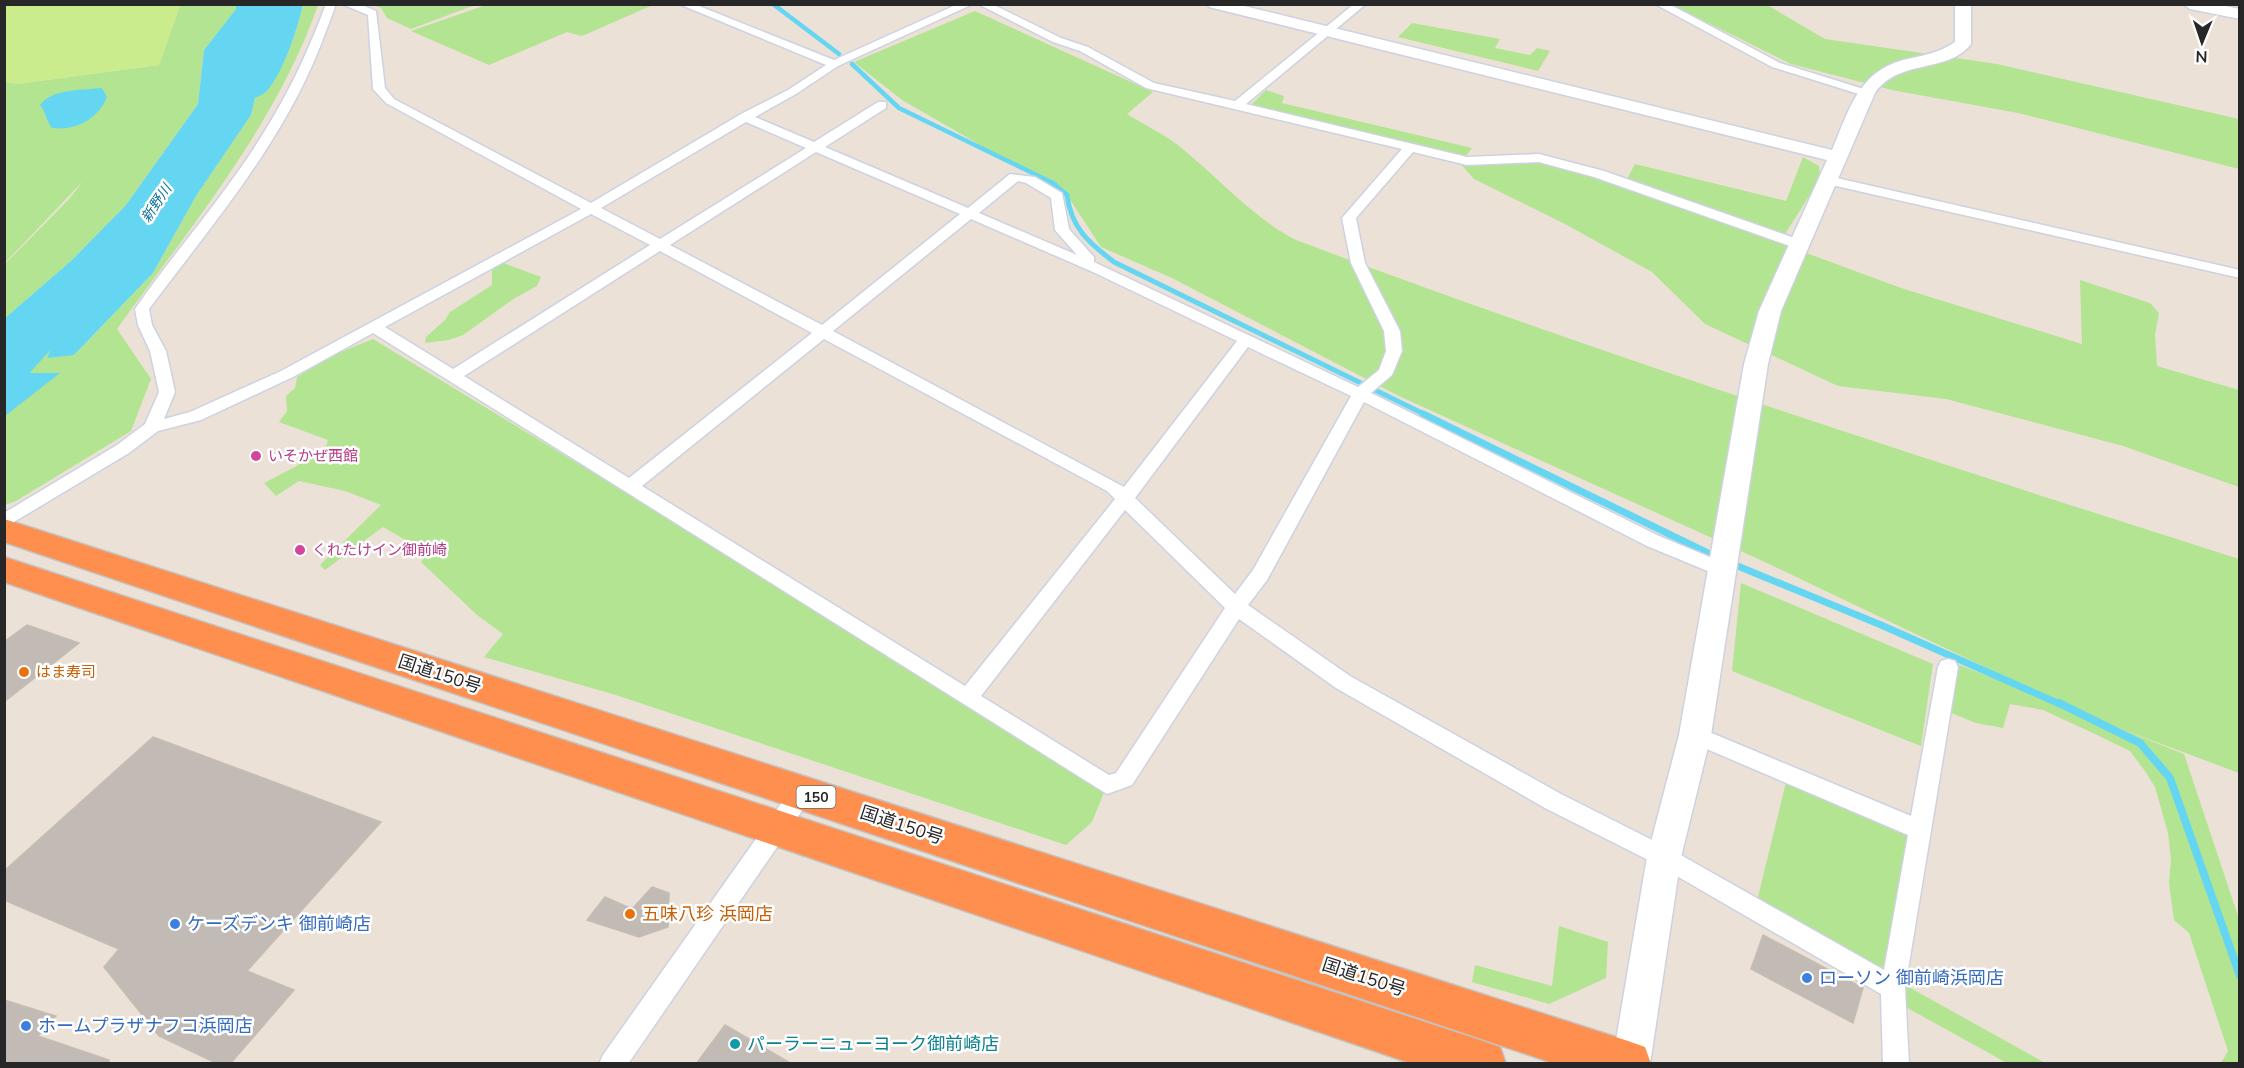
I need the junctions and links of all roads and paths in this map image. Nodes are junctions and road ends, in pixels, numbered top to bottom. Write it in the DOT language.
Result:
graph roads {
  1 [pos="331,4"];
  2 [pos="347,4"];
  3 [pos="684,4"];
  4 [pos="968,4"];
  5 [pos="983,4"];
  6 [pos="1215,4"];
  7 [pos="1361,4"];
  8 [pos="1660,4"];
  9 [pos="1963,4"];
  10 [pos="2190,4"];
  11 [pos="2240,14"];
  12 [pos="1327,32"];
  13 [pos="834,64"];
  14 [pos="1866,93"];
  15 [pos="882,105"];
  16 [pos="1237,105"];
  17 [pos="745,117"];
  18 [pos="816,147"];
  19 [pos="1410,148"];
  20 [pos="1838,157"];
  21 [pos="1828,180"];
  22 [pos="592,208"];
  23 [pos="970,214"];
  24 [pos="1798,244"];
  25 [pos="661,245"];
  26 [pos="1098,269"];
  27 [pos="2240,274"];
  28 [pos="374,327"];
  29 [pos="822,331"];
  30 [pos="1246,339"];
  31 [pos="453,376"];
  32 [pos="1360,394"];
  33 [pos="152,427"];
  34 [pos="630,487"];
  35 [pos="1125,498"];
  36 [pos="4,522"];
  37 [pos="4,530"];
  38 [pos="1723,563"];
  39 [pos="4,569"];
  40 [pos="1236,607"];
  41 [pos="1948,667"];
  42 [pos="967,698"];
  43 [pos="1695,735"];
  44 [pos="802,792"];
  45 [pos="776,828"];
  46 [pos="1920,830"];
  47 [pos="1664,857"];
  48 [pos="1893,988"];
  49 [pos="612,1064"];
  50 [pos="1483,1064"];
  51 [pos="1630,1064"];
  52 [pos="1896,1064"];
  1 -- 33 [label="street"];
  2 -- 22 [label="street"];
  3 -- 13 [label="street"];
  4 -- 13 [label="street"];
  5 -- 16 [label="street"];
  6 -- 12 [label="street"];
  7 -- 12 [label="street"];
  8 -- 14 [label="street"];
  9 -- 14 [label="street"];
  10 -- 11 [label="street"];
  12 -- 16 [label="street"];
  12 -- 20 [label="street"];
  13 -- 17 [label="street"];
  14 -- 20 [label="street"];
  15 -- 18 [label="street"];
  16 -- 19 [label="street"];
  17 -- 18 [label="street"];
  17 -- 22 [label="street"];
  18 -- 23 [label="street"];
  18 -- 25 [label="street"];
  19 -- 24 [label="street"];
  19 -- 32 [label="street"];
  20 -- 21 [label="street"];
  21 -- 24 [label="street"];
  21 -- 27 [label="street"];
  22 -- 25 [label="street"];
  22 -- 28 [label="street"];
  23 -- 26 [label="street"];
  23 -- 26 [label="street"];
  23 -- 29 [label="street"];
  24 -- 38 [label="street"];
  25 -- 29 [label="street"];
  25 -- 31 [label="street"];
  26 -- 30 [label="street"];
  28 -- 31 [label="street"];
  28 -- 33 [label="street"];
  29 -- 34 [label="street"];
  29 -- 35 [label="street"];
  30 -- 32 [label="street"];
  30 -- 35 [label="street"];
  31 -- 34 [label="street"];
  32 -- 38 [label="street"];
  32 -- 40 [label="street"];
  33 -- 36 [label="street"];
  34 -- 42 [label="street"];
  35 -- 40 [label="street"];
  35 -- 42 [label="street"];
  37 -- 44 [label="highway, 国道150号 / 150"];
  38 -- 43 [label="street"];
  39 -- 45 [label="highway"];
  40 -- 42 [label="street"];
  40 -- 47 [label="street"];
  41 -- 46 [label="street"];
  43 -- 46 [label="street"];
  43 -- 47 [label="street"];
  44 -- 45 [label="street"];
  44 -- 51 [label="highway, 国道150号 / 150"];
  45 -- 49 [label="street"];
  45 -- 50 [label="highway"];
  46 -- 48 [label="street"];
  47 -- 48 [label="street"];
  47 -- 51 [label="street"];
  48 -- 52 [label="street"];
}
